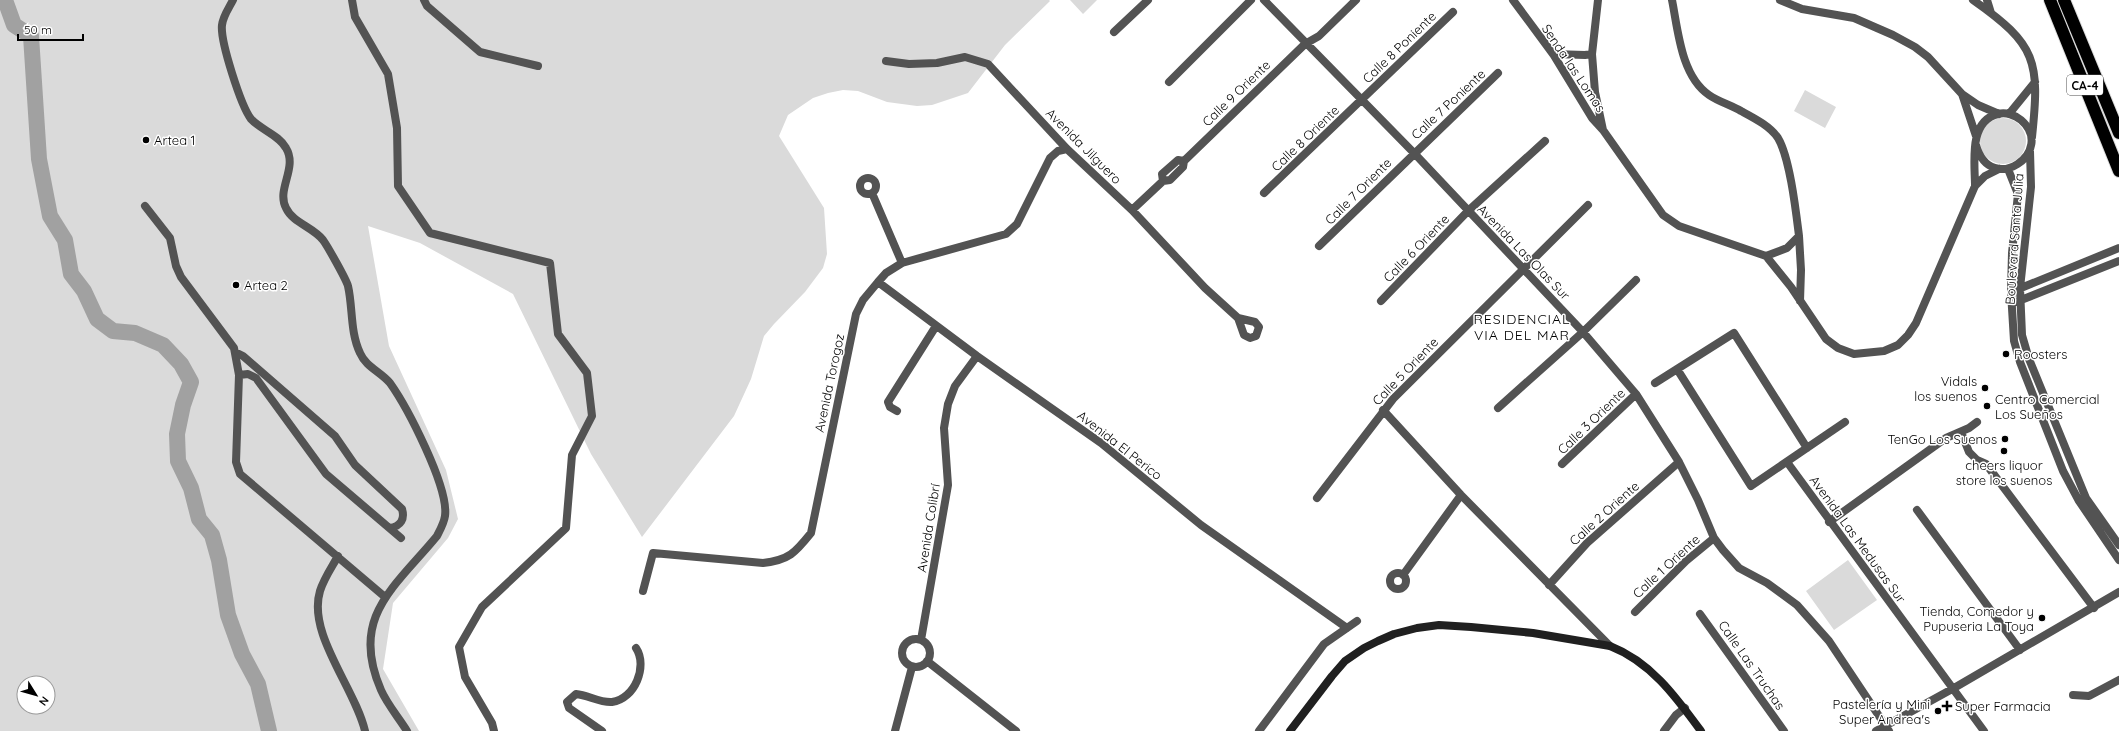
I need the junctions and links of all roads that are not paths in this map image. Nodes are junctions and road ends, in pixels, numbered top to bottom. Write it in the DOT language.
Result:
graph roads {
  1 [pos="233,0"];
  2 [pos="352,0"];
  3 [pos="424,0"];
  4 [pos="1148,0"];
  5 [pos="1251,0"];
  6 [pos="1264,0"];
  7 [pos="1356,0"];
  8 [pos="1513,0"];
  9 [pos="1598,0"];
  10 [pos="1672,0"];
  11 [pos="1780,0"];
  12 [pos="1973,0"];
  13 [pos="1987,0"];
  14 [pos="2050,0"];
  15 [pos="2064,0"];
  16 [pos="1452,12"];
  17 [pos="1991,13"];
  18 [pos="1114,32"];
  19 [pos="1305,44"];
  20 [pos="1553,54"];
  21 [pos="1592,54"];
  22 [pos="886,61"];
  23 [pos="538,66"];
  24 [pos="1498,73"];
  25 [pos="1169,82"];
  26 [pos="2035,82"];
  27 [pos="1962,94"];
  28 [pos="1362,100"];
  29 [pos="1999,114"];
  30 [pos="2009,114"];
  31 [pos="1603,130"];
  32 [pos="2119,133"];
  33 [pos="1545,141"];
  34 [pos="1976,141"];
  35 [pos="2031,142"];
  36 [pos="1067,149"];
  37 [pos="2030,151"];
  38 [pos="1414,153"];
  39 [pos="1998,169"];
  40 [pos="2008,169"];
  41 [pos="2119,171"];
  42 [pos="1975,186"];
  43 [pos="872,193"];
  44 [pos="1264,193"];
  45 [pos="1588,205"];
  46 [pos="145,206"];
  47 [pos="1132,210"];
  48 [pos="1468,211"];
  49 [pos="1799,236"];
  50 [pos="1319,246"];
  51 [pos="2119,248"];
  52 [pos="1766,256"];
  53 [pos="2119,261"];
  54 [pos="902,263"];
  55 [pos="1522,270"];
  56 [pos="1636,280"];
  57 [pos="878,282"];
  58 [pos="2020,288"];
  59 [pos="2011,292"];
  60 [pos="2020,300"];
  61 [pos="1381,301"];
  62 [pos="1800,302"];
  63 [pos="2011,303"];
  64 [pos="1238,318"];
  65 [pos="936,326"];
  66 [pos="1583,332"];
  67 [pos="235,352"];
  68 [pos="977,356"];
  69 [pos="1677,369"];
  70 [pos="239,375"];
  71 [pos="1655,383"];
  72 [pos="1636,394"];
  73 [pos="1498,408"];
  74 [pos="1383,410"];
  75 [pos="897,411"];
  76 [pos="1845,422"];
  77 [pos="1977,422"];
  78 [pos="1961,432"];
  79 [pos="1807,448"];
  80 [pos="1679,462"];
  81 [pos="1786,462"];
  82 [pos="1562,464"];
  83 [pos="1461,496"];
  84 [pos="1317,498"];
  85 [pos="1917,510"];
  86 [pos="1829,522"];
  87 [pos="390,528"];
  88 [pos="401,538"];
  89 [pos="1714,538"];
  90 [pos="2119,545"];
  91 [pos="338,556"];
  92 [pos="2119,560"];
  93 [pos="1403,575"];
  94 [pos="1549,585"];
  95 [pos="643,591"];
  96 [pos="2119,592"];
  97 [pos="386,597"];
  98 [pos="2094,608"];
  99 [pos="1635,612"];
  100 [pos="1700,614"];
  101 [pos="1357,621"];
  102 [pos="1347,628"];
  103 [pos="922,640"];
  104 [pos="1610,646"];
  105 [pos="636,648"];
  106 [pos="2020,650"];
  107 [pos="927,661"];
  108 [pos="912,667"];
  109 [pos="2119,680"];
  110 [pos="1954,688"];
  111 [pos="2072,695"];
  112 [pos="1685,708"];
  113 [pos="1699,728"];
  114 [pos="1888,728"];
  115 [pos="364,731"];
  116 [pos="407,731"];
  117 [pos="494,731"];
  118 [pos="602,731"];
  119 [pos="895,731"];
  120 [pos="1016,731"];
  121 [pos="1259,731"];
  122 [pos="1290,731"];
  123 [pos="1664,731"];
  124 [pos="1707,731"];
  125 [pos="1784,731"];
  126 [pos="1876,731"];
  127 [pos="1984,731"];
  1 -- 97 [label="street"];
  2 -- 117 [label="street"];
  3 -- 23 [label="street"];
  4 -- 18 [label="street"];
  5 -- 25 [label="street"];
  6 -- 19 [label="street, Avenida Las Olas Sur"];
  7 -- 19 [label="street, Calle 9 Oriente"];
  8 -- 20 [label="street, Senda las Lomas"];
  9 -- 21 [label="street"];
  10 -- 49 [label="street"];
  11 -- 27 [label="street"];
  12 -- 17 [label="street"];
  13 -- 17 [label="street"];
  14 -- 41 [label="highway, CA-4"];
  15 -- 32 [label="highway, CA-4"];
  16 -- 28 [label="street, Calle 8 Poniente"];
  17 -- 26 [label="street"];
  19 -- 28 [label="street, Avenida Las Olas Sur"];
  19 -- 47 [label="street, Calle 9 Oriente"];
  20 -- 21 [label="street"];
  20 -- 31 [label="street, Senda las Lomas"];
  21 -- 31 [label="street"];
  22 -- 36 [label="street, Avenida Jilguero"];
  24 -- 38 [label="street, Calle 7 Poniente"];
  26 -- 30 [label="street"];
  26 -- 35 [label="street"];
  27 -- 29 [label="street"];
  27 -- 34 [label="street"];
  28 -- 38 [label="street, Avenida Las Olas Sur"];
  28 -- 44 [label="street, Calle 8 Oriente"];
  29 -- 30 [label="street"];
  29 -- 34 [label="street"];
  30 -- 35 [label="street"];
  31 -- 52 [label="street, Senda las Lomas"];
  33 -- 48 [label="street, Calle 6 Oriente"];
  34 -- 39 [label="street"];
  34 -- 42 [label="street"];
  35 -- 37 [label="street"];
  36 -- 47 [label="street, Avenida Jilguero"];
  36 -- 54 [label="street, Avenida Torogoz"];
  37 -- 40 [label="street"];
  37 -- 58 [label="street, Boulevard Santa Julia"];
  38 -- 48 [label="street, Avenida Las Olas Sur"];
  38 -- 50 [label="street, Calle 7 Oriente"];
  39 -- 40 [label="street"];
  39 -- 42 [label="street"];
  40 -- 59 [label="street"];
  42 -- 62 [label="street"];
  43 -- 54 [label="street"];
  45 -- 55 [label="street, Calle 5 Oriente"];
  46 -- 67 [label="street"];
  47 -- 64 [label="street, Avenida Jilguero"];
  48 -- 55 [label="street, Avenida Las Olas Sur"];
  48 -- 61 [label="street, Calle 6 Oriente"];
  49 -- 52 [label="street"];
  49 -- 62 [label="street"];
  51 -- 58 [label="street"];
  52 -- 62 [label="street"];
  53 -- 60 [label="street"];
  54 -- 57 [label="street, Avenida Torogoz"];
  55 -- 66 [label="street, Avenida Las Olas Sur"];
  55 -- 74 [label="street, Calle 5 Oriente"];
  56 -- 66 [label="street"];
  57 -- 65 [label="street, Avenida El Perico"];
  57 -- 95 [label="street, Avenida Torogoz"];
  58 -- 59 [label="street"];
  58 -- 60 [label="street, Boulevard Santa Julia"];
  59 -- 63 [label="street"];
  60 -- 63 [label="street"];
  60 -- 90 [label="street, Boulevard Santa Julia"];
  63 -- 92 [label="street"];
  65 -- 68 [label="street, Avenida El Perico"];
  65 -- 75 [label="street"];
  66 -- 72 [label="street, Avenida Las Olas Sur"];
  66 -- 73 [label="street"];
  67 -- 70 [label="street"];
  67 -- 87 [label="street"];
  68 -- 102 [label="street, Avenida El Perico"];
  68 -- 103 [label="street, Avenida Colibrí"];
  69 -- 71 [label="street"];
  69 -- 79 [label="street"];
  69 -- 81 [label="street"];
  70 -- 87 [label="street"];
  70 -- 91 [label="street"];
  72 -- 80 [label="street, Avenida Las Olas Sur"];
  72 -- 82 [label="street, Calle 3 Oriente"];
  74 -- 83 [label="street"];
  74 -- 84 [label="street, Calle 5 Oriente"];
  76 -- 79 [label="street"];
  77 -- 78 [label="street"];
  78 -- 86 [label="street"];
  78 -- 98 [label="street"];
  79 -- 81 [label="street"];
  80 -- 89 [label="street, Avenida Las Olas Sur"];
  80 -- 94 [label="street, Calle 2 Oriente"];
  81 -- 86 [label="street, Avenida Las Medusas Sur"];
  83 -- 93 [label="street"];
  83 -- 94 [label="street"];
  85 -- 106 [label="street"];
  86 -- 110 [label="street, Avenida Las Medusas Sur"];
  87 -- 88 [label="street"];
  89 -- 99 [label="street, Calle 1 Oriente"];
  89 -- 114 [label="street, Avenida Las Olas Sur"];
  91 -- 97 [label="street"];
  91 -- 115 [label="street"];
  94 -- 104 [label="street"];
  96 -- 98 [label="street"];
  97 -- 116 [label="street"];
  98 -- 106 [label="street"];
  100 -- 125 [label="street, Calle Las Truchas"];
  101 -- 102 [label="street"];
  102 -- 121 [label="street"];
  103 -- 107 [label="street"];
  103 -- 108 [label="street"];
  104 -- 112 [label="street"];
  104 -- 122 [label="street"];
  105 -- 118 [label="street"];
  106 -- 110 [label="street"];
  107 -- 108 [label="street"];
  107 -- 120 [label="street"];
  108 -- 119 [label="street"];
  109 -- 111 [label="street"];
  110 -- 114 [label="street"];
  110 -- 127 [label="street, Avenida Las Medusas Sur"];
  112 -- 113 [label="street"];
  112 -- 123 [label="street"];
  113 -- 124 [label="street"];
  114 -- 126 [label="street"];
}
